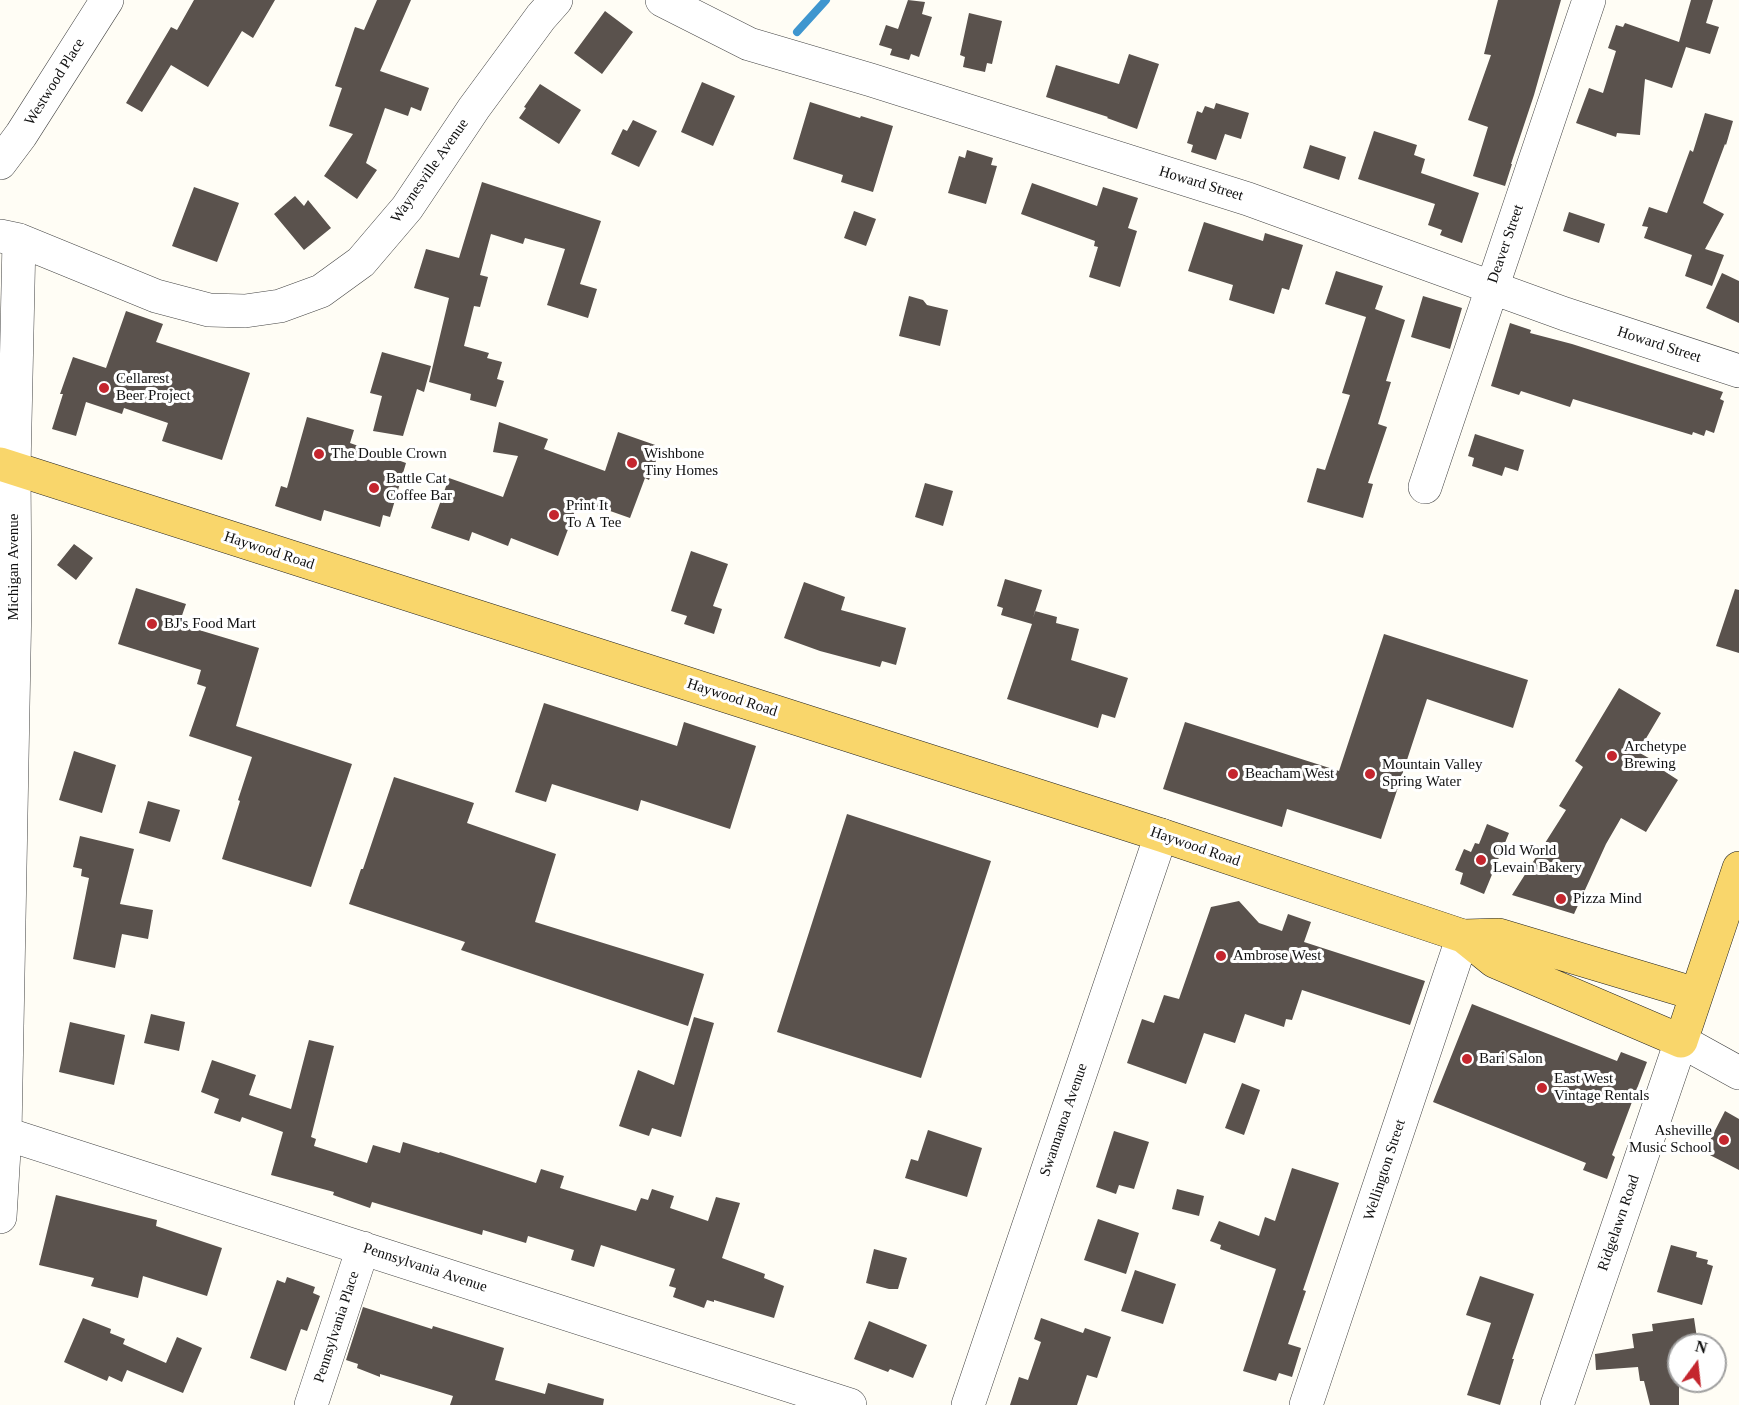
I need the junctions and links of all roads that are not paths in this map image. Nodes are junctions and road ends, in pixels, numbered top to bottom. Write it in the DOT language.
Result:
graph roads {
  1 [pos="107,0"];
  2 [pos="556,0"];
  3 [pos="662,0"];
  4 [pos="1589,0"];
  5 [pos="0,164"];
  6 [pos="10,238"];
  7 [pos="1492,287"];
  8 [pos="1739,371"];
  9 [pos="7,467"];
  10 [pos="1425,488"];
  11 [pos="1161,835"];
  12 [pos="1739,868"];
  13 [pos="1463,936"];
  14 [pos="1695,994"];
  15 [pos="1681,1041"];
  16 [pos="1739,1073"];
  17 [pos="2,1133"];
  18 [pos="0,1217"];
  19 [pos="363,1248"];
  20 [pos="311,1405"];
  21 [pos="850,1405"];
  22 [pos="968,1405"];
  23 [pos="1306,1405"];
  24 [pos="1557,1405"];
  1 -- 5 [label="street, Westwood Place"];
  2 -- 6 [label="street, Waynesville Avenue"];
  3 -- 7 [label="street, Howard Street"];
  4 -- 7 [label="street, Deaver Street"];
  6 -- 9 [label="street, Michigan Avenue"];
  7 -- 8 [label="street, Howard Street"];
  7 -- 10 [label="street, Deaver Street"];
  9 -- 11 [label="main road, Haywood Road"];
  9 -- 17 [label="street, Michigan Avenue"];
  11 -- 13 [label="main road, Haywood Road"];
  11 -- 22 [label="street, Swannanoa Avenue"];
  12 -- 14 [label="main road"];
  13 -- 14 [label="main road, Haywood Road"];
  13 -- 15 [label="main road, Haywood Road"];
  13 -- 23 [label="street, Wellington Street"];
  14 -- 15 [label="main road"];
  15 -- 16 [label="street"];
  15 -- 24 [label="street, Ridgelawn Road"];
  17 -- 18 [label="street, Michigan Avenue"];
  17 -- 19 [label="street, Pennsylvania Avenue"];
  19 -- 20 [label="street, Pennsylvania Place"];
  19 -- 21 [label="street, Pennsylvania Avenue"];
}
